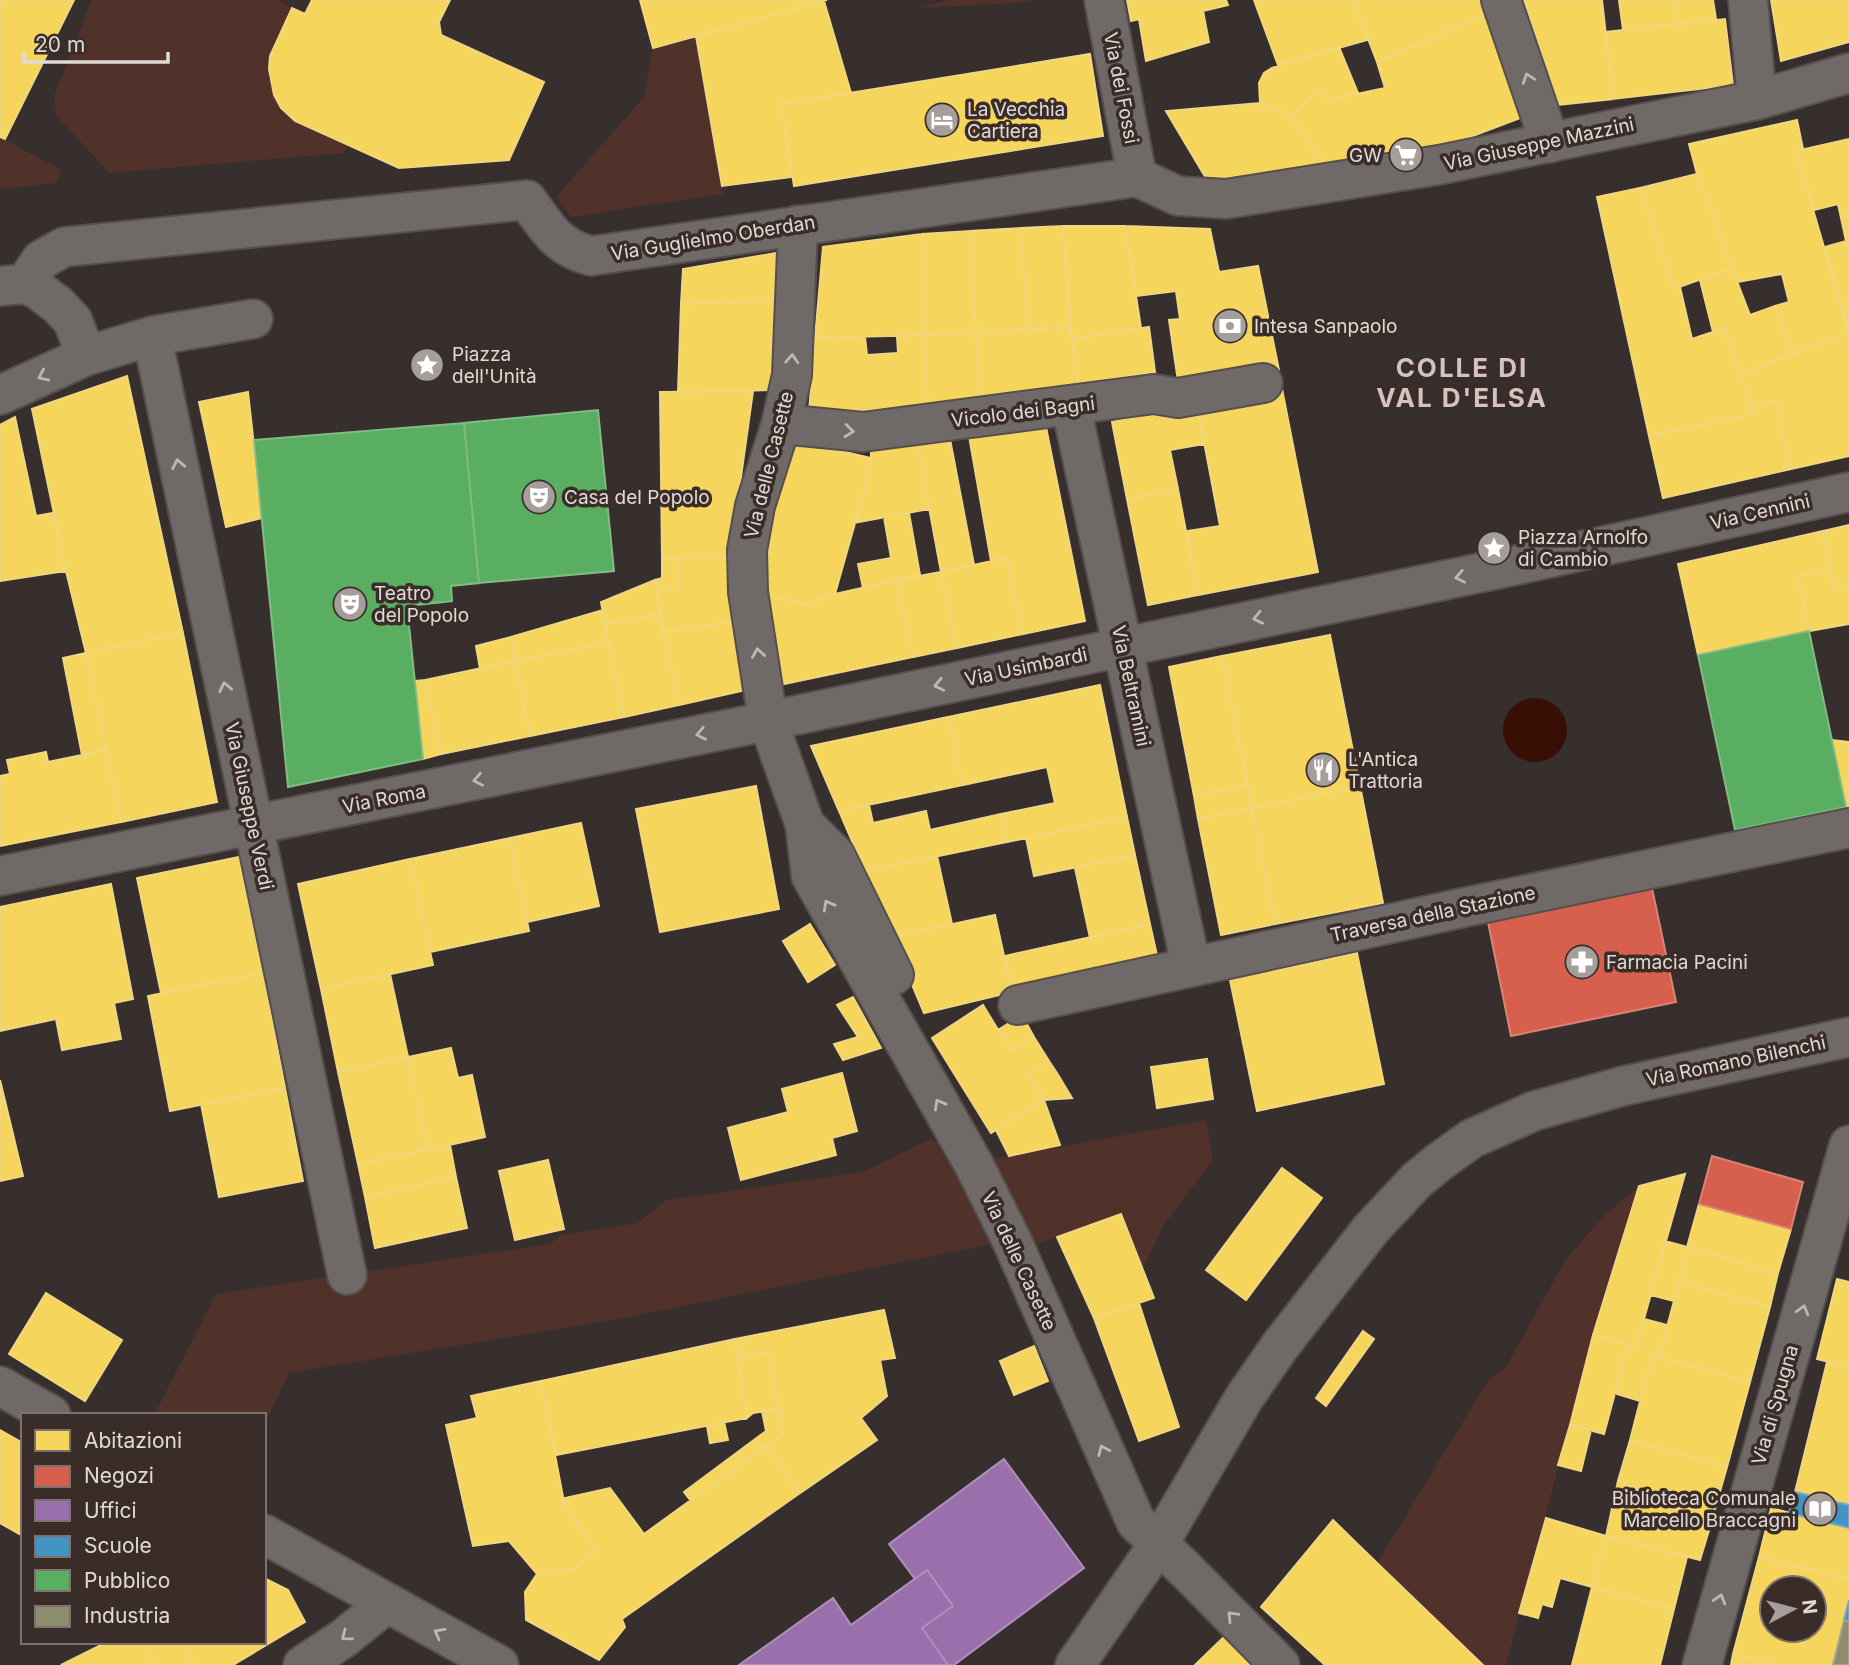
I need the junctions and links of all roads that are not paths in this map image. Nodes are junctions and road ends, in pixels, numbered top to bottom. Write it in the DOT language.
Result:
graph roads {
  1 [pos="1104,0"];
  2 [pos="1501,0"];
  3 [pos="1748,0"];
  4 [pos="1849,73"];
  5 [pos="1757,100"];
  6 [pos="1550,143"];
  7 [pos="1137,177"];
  8 [pos="798,225"];
  9 [pos="12,285"];
  10 [pos="253,319"];
  11 [pos="152,336"];
  12 [pos="86,356"];
  13 [pos="1263,383"];
  14 [pos="0,395"];
  15 [pos="1071,406"];
  16 [pos="781,424"];
  17 [pos="1849,492"];
  18 [pos="1324,604"];
  19 [pos="1123,646"];
  20 [pos="768,721"];
  21 [pos="805,825"];
  22 [pos="253,826"];
  23 [pos="1849,828"];
  24 [pos="0,876"];
  25 [pos="1191,966"];
  26 [pos="1018,1005"];
  27 [pos="919,1024"];
  28 [pos="1849,1037"];
  29 [pos="1849,1145"];
  30 [pos="347,1275"];
  31 [pos="0,1387"];
  32 [pos="47,1413"];
  33 [pos="266,1535"];
  34 [pos="1158,1545"];
  35 [pos="387,1603"];
  36 [pos="303,1665"];
  37 [pos="499,1665"];
  38 [pos="1075,1665"];
  39 [pos="1280,1665"];
  40 [pos="1702,1665"];
  1 -- 7 [label="street, Via dei Fossi"];
  6 -- 2 [label="street, one-way"];
  3 -- 5 [label="street"];
  4 -- 5 [label="street, Via Giuseppe Mazzini"];
  5 -- 6 [label="street, Via Giuseppe Mazzini"];
  6 -- 7 [label="street, Via Giuseppe Mazzini"];
  7 -- 8 [label="street, Via Guglielmo Oberdan"];
  8 -- 9 [label="street, Via Guglielmo Oberdan"];
  16 -- 8 [label="street, Via delle Casette, one-way"];
  9 -- 12 [label="street, Via Guglielmo Oberdan"];
  10 -- 11 [label="street"];
  11 -- 12 [label="street"];
  22 -- 11 [label="street, Via Giuseppe Verdi, one-way"];
  12 -- 14 [label="street, one-way"];
  13 -- 15 [label="street, Vicolo dei Bagni"];
  16 -- 15 [label="street, Vicolo dei Bagni, one-way"];
  15 -- 19 [label="street, Via Beltramini"];
  20 -- 16 [label="street, Via delle Casette, one-way"];
  17 -- 18 [label="street, Via Cennini, one-way"];
  18 -- 19 [label="street, Via Usimbardi, one-way"];
  19 -- 20 [label="street, Via Usimbardi, one-way"];
  19 -- 25 [label="street, Via Beltramini"];
  20 -- 21 [label="street, Via delle Casette"];
  20 -- 22 [label="street, Via Roma, one-way"];
  21 -- 27 [label="street, Via delle Casette"];
  34 -- 21 [label="street, Via delle Casette, one-way"];
  22 -- 24 [label="street, Via Roma"];
  22 -- 30 [label="street, Via Giuseppe Verdi"];
  23 -- 25 [label="street, Traversa della Stazione"];
  25 -- 26 [label="street, Traversa della Stazione"];
  28 -- 34 [label="street, Via Romano Bilenchi"];
  40 -- 29 [label="street, Via di Spugna, one-way"];
  31 -- 32 [label="street"];
  33 -- 35 [label="street"];
  34 -- 38 [label="street, Via Romano Bilenchi"];
  39 -- 34 [label="street, Via delle Casette, one-way"];
  35 -- 36 [label="street, one-way"];
  37 -- 35 [label="street, one-way"];
}
